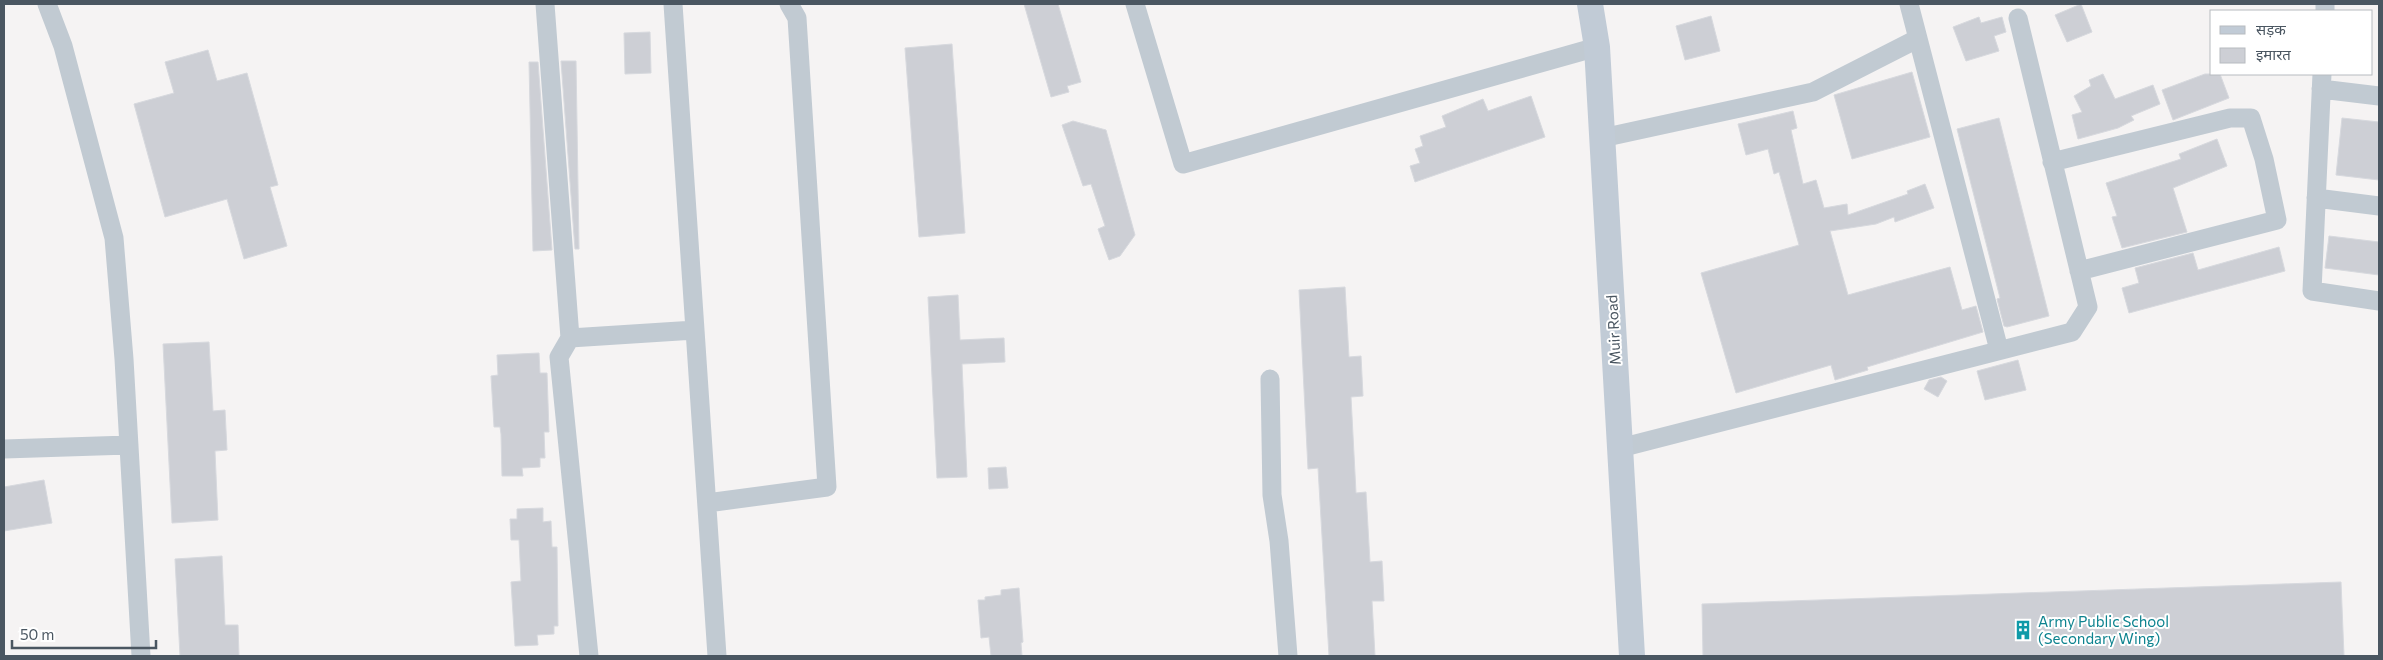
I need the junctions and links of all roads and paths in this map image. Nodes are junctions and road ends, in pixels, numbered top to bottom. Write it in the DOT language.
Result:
graph roads {
  1 [pos="47,4"];
  2 [pos="545,4"];
  3 [pos="673,4"];
  4 [pos="789,4"];
  5 [pos="1135,4"];
  6 [pos="1590,4"];
  7 [pos="1909,4"];
  8 [pos="2018,18"];
  9 [pos="1917,39"];
  10 [pos="1597,47"];
  11 [pos="2322,81"];
  12 [pos="2379,96"];
  13 [pos="1602,138"];
  14 [pos="2052,162"];
  15 [pos="2316,198"];
  16 [pos="2379,206"];
  17 [pos="2079,271"];
  18 [pos="2379,301"];
  19 [pos="695,330"];
  20 [pos="570,338"];
  21 [pos="1999,350"];
  22 [pos="1270,379"];
  23 [pos="129,445"];
  24 [pos="1620,448"];
  25 [pos="4,449"];
  26 [pos="707,504"];
  27 [pos="141,656"];
  28 [pos="589,656"];
  29 [pos="717,656"];
  30 [pos="1288,656"];
  31 [pos="1632,656"];
  1 -- 23 [label="street"];
  2 -- 20 [label="street"];
  3 -- 19 [label="street"];
  4 -- 26 [label="street"];
  5 -- 10 [label="street"];
  6 -- 10 [label="main road, Muir Road"];
  7 -- 9 [label="street"];
  8 -- 14 [label="street"];
  9 -- 13 [label="street"];
  9 -- 21 [label="street"];
  10 -- 13 [label="main road, Muir Road"];
  11 -- 12 [label="street"];
  11 -- 15 [label="street"];
  13 -- 24 [label="main road, Muir Road"];
  14 -- 17 [label="street"];
  14 -- 17 [label="street"];
  15 -- 16 [label="street"];
  15 -- 18 [label="street"];
  17 -- 21 [label="street"];
  19 -- 20 [label="street"];
  19 -- 26 [label="street"];
  20 -- 28 [label="street"];
  21 -- 24 [label="street"];
  22 -- 30 [label="street"];
  23 -- 25 [label="street"];
  23 -- 27 [label="street"];
  24 -- 31 [label="main road, Muir Road"];
  26 -- 29 [label="street"];
}
